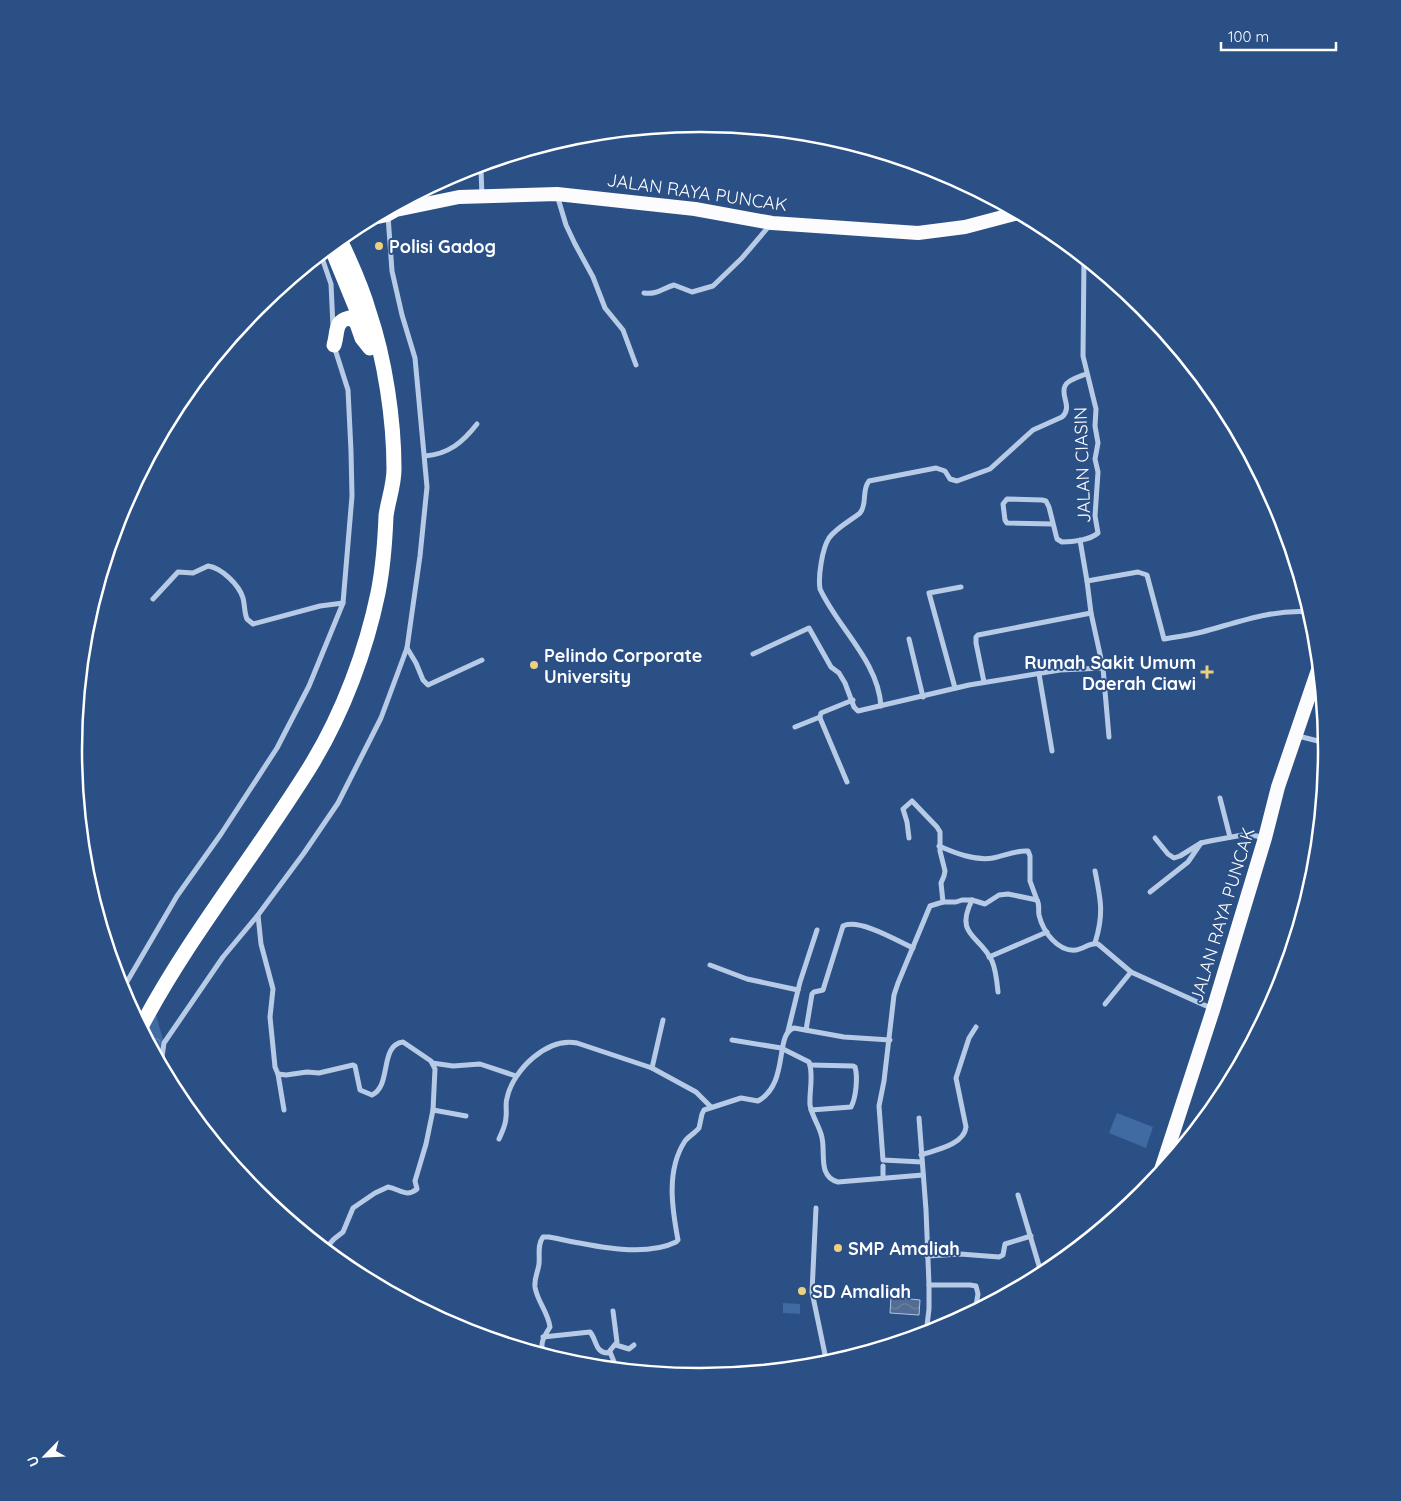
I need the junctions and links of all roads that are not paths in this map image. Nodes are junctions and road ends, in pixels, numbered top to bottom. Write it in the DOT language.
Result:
graph roads {
  1 [pos="481,173"];
  2 [pos="557,194"];
  3 [pos="482,197"];
  4 [pos="405,208"];
  5 [pos="1010,215"];
  6 [pos="390,216"];
  7 [pos="772,223"];
  8 [pos="340,249"];
  9 [pos="340,249"];
  10 [pos="323,261"];
  11 [pos="1084,266"];
  12 [pos="644,293"];
  13 [pos="334,345"];
  14 [pos="370,348"];
  15 [pos="636,365"];
  16 [pos="1086,374"];
  17 [pos="477,424"];
  18 [pos="425,456"];
  19 [pos="387,502"];
  20 [pos="1053,524"];
  21 [pos="1080,540"];
  22 [pos="1087,581"];
  23 [pos="961,587"];
  24 [pos="153,599"];
  25 [pos="343,603"];
  26 [pos="1302,612"];
  27 [pos="1091,613"];
  28 [pos="909,639"];
  29 [pos="407,648"];
  30 [pos="752,654"];
  31 [pos="482,660"];
  32 [pos="1103,668"];
  33 [pos="1039,674"];
  34 [pos="1314,681"];
  35 [pos="984,682"];
  36 [pos="955,688"];
  37 [pos="923,697"];
  38 [pos="852,700"];
  39 [pos="881,706"];
  40 [pos="820,718"];
  41 [pos="795,727"];
  42 [pos="1295,736"];
  43 [pos="1109,737"];
  44 [pos="1318,741"];
  45 [pos="1052,751"];
  46 [pos="847,782"];
  47 [pos="1220,798"];
  48 [pos="1230,837"];
  49 [pos="909,838"];
  50 [pos="1155,838"];
  51 [pos="1265,838"];
  52 [pos="1201,843"];
  53 [pos="940,846"];
  54 [pos="1094,871"];
  55 [pos="1150,892"];
  56 [pos="972,900"];
  57 [pos="1037,900"];
  58 [pos="943,902"];
  59 [pos="258,915"];
  60 [pos="817,930"];
  61 [pos="1047,932"];
  62 [pos="1095,943"];
  63 [pos="913,948"];
  64 [pos="989,957"];
  65 [pos="710,965"];
  66 [pos="1131,972"];
  67 [pos="127,981"];
  68 [pos="798,990"];
  69 [pos="998,992"];
  70 [pos="1105,1004"];
  71 [pos="1213,1010"];
  72 [pos="663,1020"];
  73 [pos="145,1021"];
  74 [pos="976,1027"];
  75 [pos="806,1030"];
  76 [pos="788,1031"];
  77 [pos="732,1040"];
  78 [pos="890,1040"];
  79 [pos="781,1048"];
  80 [pos="162,1054"];
  81 [pos="432,1063"];
  82 [pos="810,1065"];
  83 [pos="652,1068"];
  84 [pos="278,1074"];
  85 [pos="516,1076"];
  86 [pos="711,1107"];
  87 [pos="284,1110"];
  88 [pos="433,1110"];
  89 [pos="811,1110"];
  90 [pos="466,1116"];
  91 [pos="919,1118"];
  92 [pos="499,1139"];
  93 [pos="921,1155"];
  94 [pos="1165,1158"];
  95 [pos="922,1162"];
  96 [pos="883,1166"];
  97 [pos="923,1175"];
  98 [pos="883,1178"];
  99 [pos="1018,1195"];
  100 [pos="816,1208"];
  101 [pos="1031,1236"];
  102 [pos="329,1245"];
  103 [pos="927,1256"];
  104 [pos="1039,1267"];
  105 [pos="929,1285"];
  106 [pos="976,1304"];
  107 [pos="613,1311"];
  108 [pos="927,1325"];
  109 [pos="543,1337"];
  110 [pos="616,1345"];
  111 [pos="634,1345"];
  112 [pos="542,1347"];
  113 [pos="610,1352"];
  114 [pos="825,1356"];
  115 [pos="614,1362"];
  1 -- 3 [label="street"];
  2 -- 3 [label="highway, JALAN RAYA PUNCAK"];
  2 -- 7 [label="highway, JALAN RAYA PUNCAK"];
  2 -- 15 [label="street"];
  3 -- 4 [label="highway, JALAN RAYA PUNCAK"];
  5 -- 7 [label="highway, JALAN RAYA PUNCAK"];
  6 -- 18 [label="street"];
  7 -- 12 [label="street"];
  8 -- 14 [label="highway"];
  9 -- 19 [label="highway"];
  10 -- 13 [label="street"];
  11 -- 16 [label="street, JALAN CIASIN"];
  13 -- 14 [label="highway"];
  13 -- 25 [label="street"];
  14 -- 19 [label="highway"];
  16 -- 21 [label="street, JALAN CIASIN"];
  16 -- 39 [label="street"];
  17 -- 18 [label="street"];
  18 -- 29 [label="street"];
  19 -- 73 [label="highway"];
  20 -- 20 [label="street"];
  20 -- 21 [label="street"];
  21 -- 22 [label="street"];
  22 -- 26 [label="street"];
  22 -- 27 [label="street"];
  23 -- 36 [label="street"];
  24 -- 25 [label="street"];
  25 -- 67 [label="street"];
  27 -- 32 [label="street"];
  27 -- 35 [label="street"];
  28 -- 37 [label="street"];
  29 -- 31 [label="street"];
  29 -- 59 [label="street"];
  30 -- 38 [label="street"];
  32 -- 33 [label="street"];
  32 -- 43 [label="street"];
  33 -- 35 [label="street"];
  33 -- 45 [label="street"];
  34 -- 42 [label="highway, JALAN RAYA PUNCAK"];
  35 -- 36 [label="street"];
  36 -- 37 [label="street"];
  37 -- 39 [label="street"];
  38 -- 39 [label="street"];
  38 -- 40 [label="street"];
  40 -- 41 [label="street"];
  40 -- 46 [label="street"];
  42 -- 44 [label="street"];
  42 -- 51 [label="highway, JALAN RAYA PUNCAK"];
  47 -- 48 [label="street"];
  48 -- 51 [label="street"];
  48 -- 52 [label="street"];
  49 -- 53 [label="street"];
  50 -- 52 [label="street"];
  51 -- 71 [label="highway, JALAN RAYA PUNCAK"];
  52 -- 55 [label="street"];
  53 -- 57 [label="street"];
  53 -- 58 [label="street"];
  54 -- 62 [label="street"];
  56 -- 57 [label="street"];
  56 -- 58 [label="street"];
  56 -- 64 [label="street"];
  57 -- 61 [label="street"];
  58 -- 63 [label="street"];
  59 -- 80 [label="street"];
  59 -- 84 [label="street"];
  60 -- 68 [label="street"];
  61 -- 62 [label="street"];
  61 -- 64 [label="street"];
  62 -- 66 [label="street"];
  63 -- 75 [label="street"];
  63 -- 78 [label="street"];
  64 -- 69 [label="street"];
  65 -- 68 [label="street"];
  66 -- 70 [label="street"];
  66 -- 71 [label="street"];
  68 -- 76 [label="street"];
  71 -- 94 [label="highway, JALAN RAYA PUNCAK"];
  72 -- 83 [label="street"];
  74 -- 93 [label="street"];
  75 -- 76 [label="street"];
  75 -- 78 [label="street"];
  76 -- 79 [label="street"];
  77 -- 79 [label="street"];
  78 -- 95 [label="street"];
  79 -- 82 [label="street"];
  79 -- 86 [label="street"];
  81 -- 84 [label="street"];
  81 -- 85 [label="street"];
  81 -- 88 [label="street"];
  82 -- 89 [label="street"];
  82 -- 89 [label="street"];
  83 -- 85 [label="street"];
  83 -- 86 [label="street"];
  84 -- 87 [label="street"];
  85 -- 92 [label="street"];
  86 -- 109 [label="street"];
  88 -- 90 [label="street"];
  88 -- 102 [label="street"];
  89 -- 98 [label="street"];
  91 -- 93 [label="street"];
  93 -- 95 [label="street"];
  95 -- 97 [label="street"];
  96 -- 98 [label="street"];
  97 -- 98 [label="street"];
  97 -- 103 [label="street"];
  99 -- 101 [label="street"];
  100 -- 114 [label="street"];
  101 -- 103 [label="street"];
  101 -- 104 [label="street"];
  103 -- 105 [label="street"];
  105 -- 106 [label="street"];
  105 -- 108 [label="street"];
  107 -- 110 [label="street"];
  109 -- 112 [label="street"];
  109 -- 113 [label="street"];
  110 -- 111 [label="street"];
  110 -- 113 [label="street"];
  113 -- 115 [label="street"];
}
